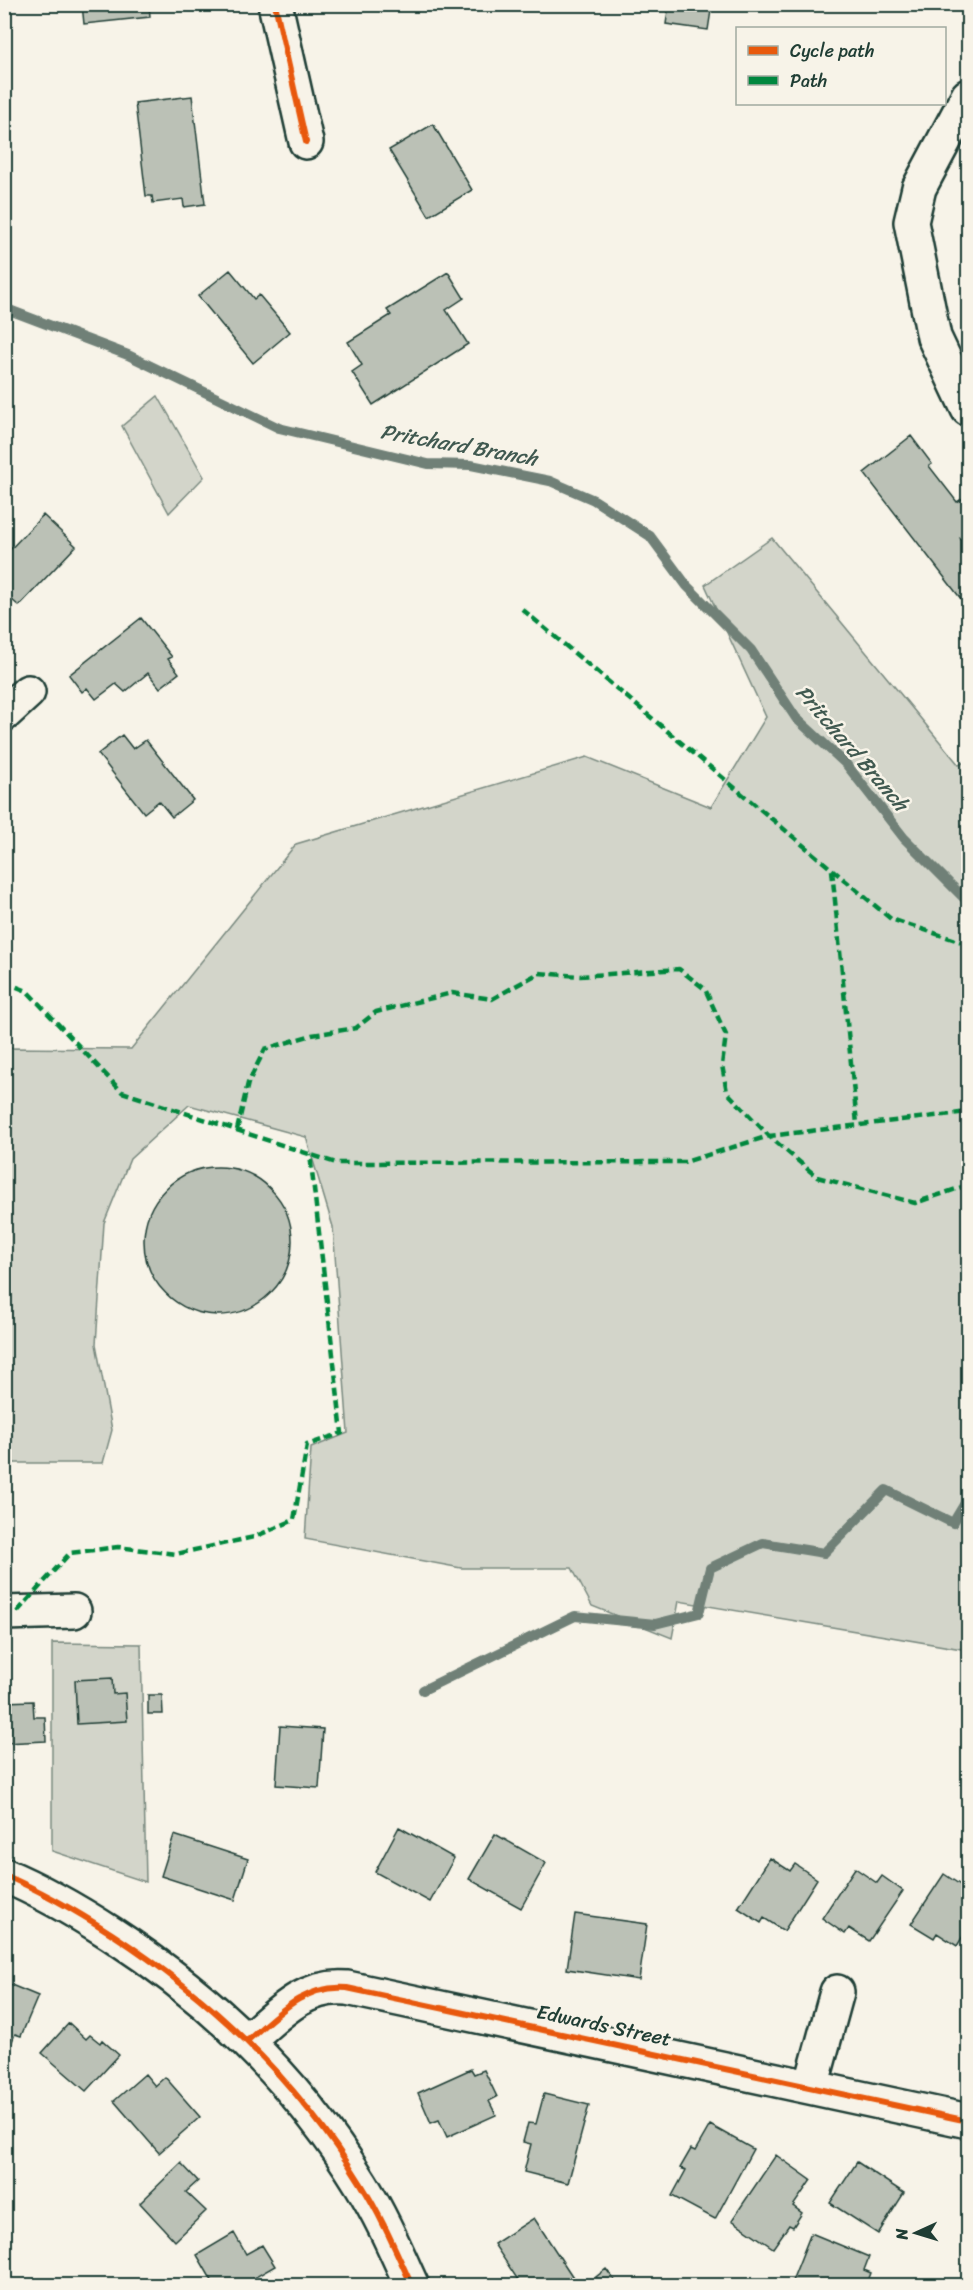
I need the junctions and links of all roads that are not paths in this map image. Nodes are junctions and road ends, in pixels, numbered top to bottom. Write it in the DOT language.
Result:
graph roads {
  1 [pos="275,4"];
  2 [pos="969,96"];
  3 [pos="306,142"];
  4 [pos="969,409"];
  5 [pos="28,692"];
  6 [pos="4,714"];
  7 [pos="74,1611"];
  8 [pos="4,1613"];
  9 [pos="4,1875"];
  10 [pos="837,1992"];
  11 [pos="247,2041"];
  12 [pos="811,2087"];
  13 [pos="969,2121"];
  14 [pos="412,2286"];
  1 -- 3 [label="street"];
  2 -- 4 [label="street"];
  5 -- 6 [label="street"];
  7 -- 8 [label="street"];
  9 -- 11 [label="street"];
  10 -- 12 [label="street"];
  11 -- 12 [label="street, Edwards Street"];
  11 -- 14 [label="street"];
  12 -- 13 [label="street, Edwards Street"];
}
